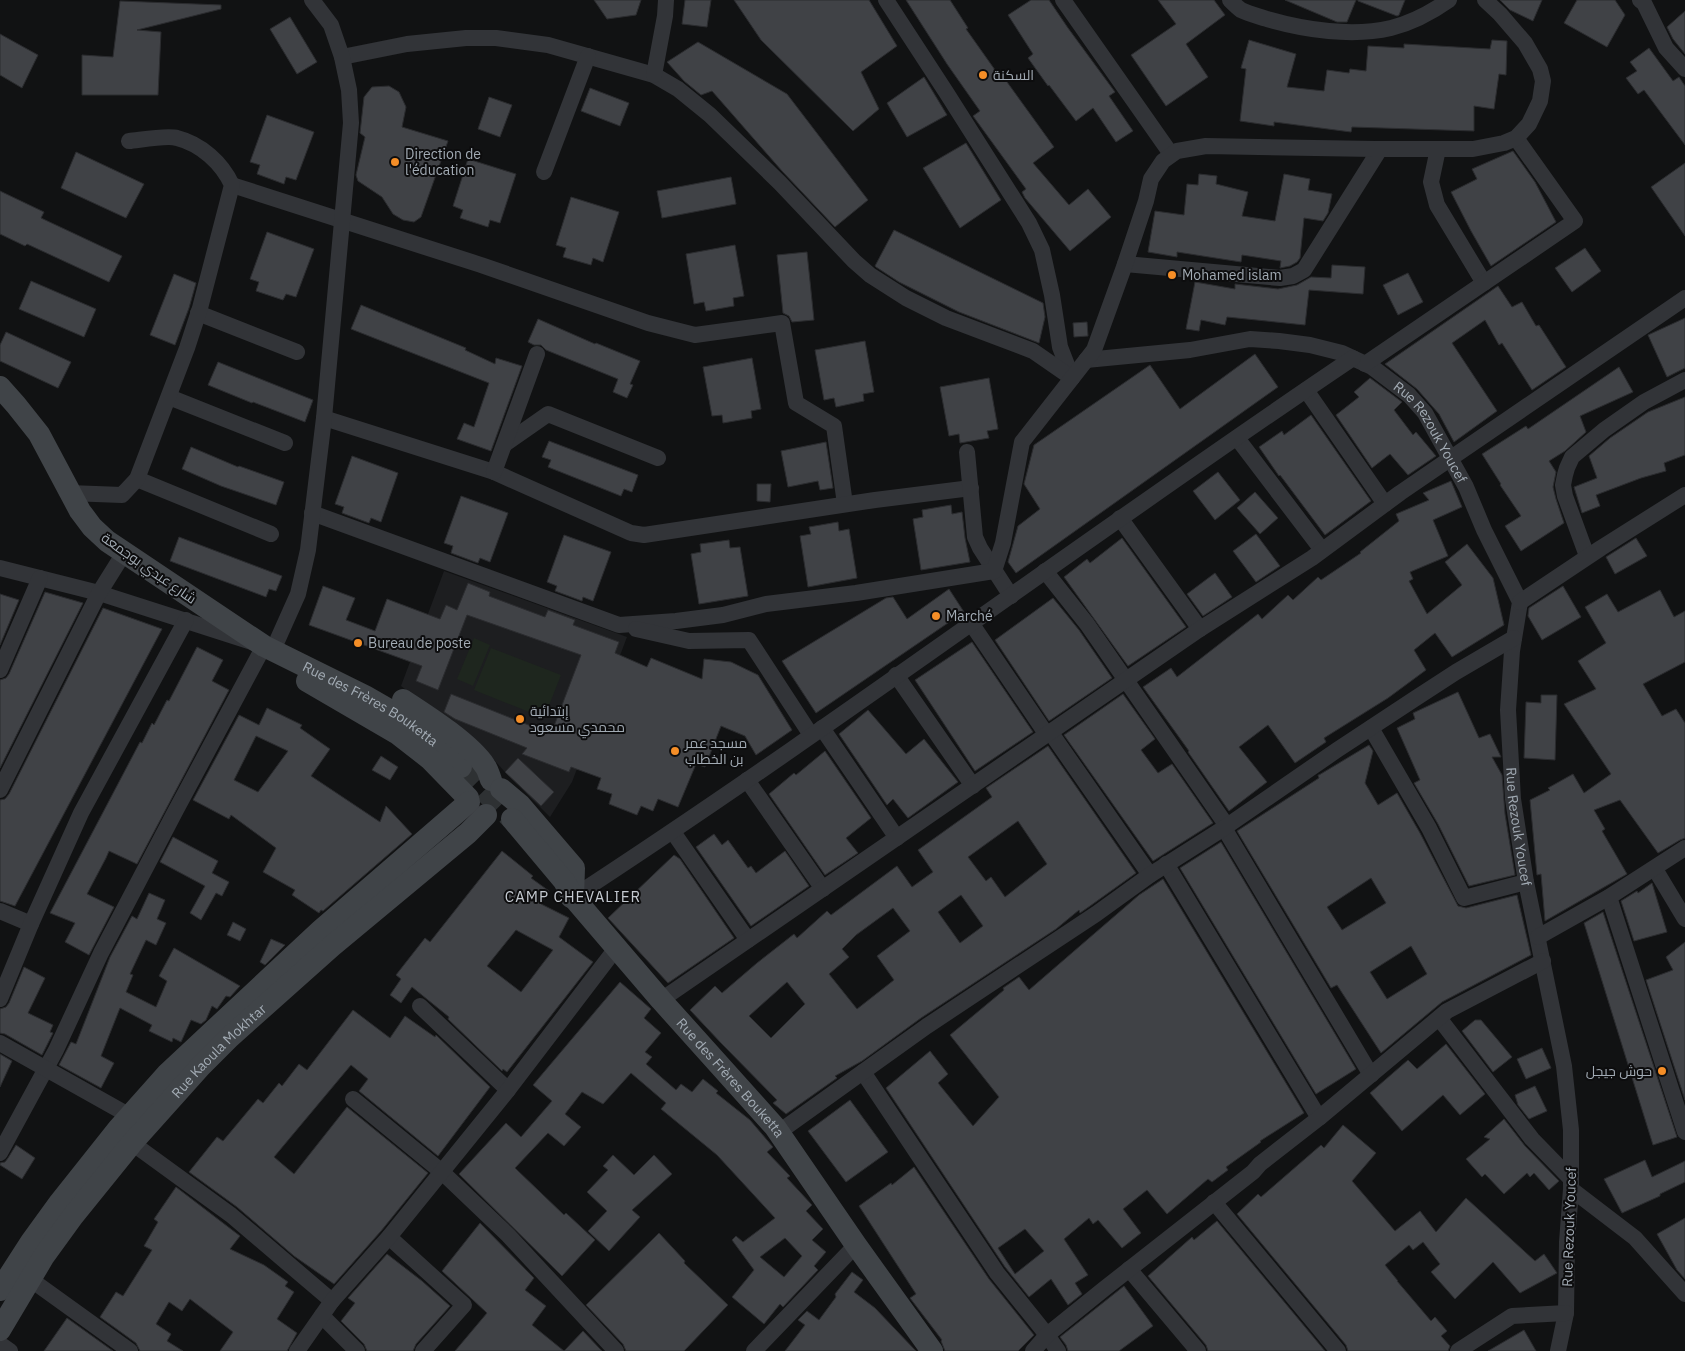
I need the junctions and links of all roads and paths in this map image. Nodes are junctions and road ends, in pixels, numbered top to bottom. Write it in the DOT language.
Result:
graph roads {
  1 [pos="312,0"];
  2 [pos="666,0"];
  3 [pos="886,0"];
  4 [pos="1063,0"];
  5 [pos="1230,0"];
  6 [pos="1449,0"];
  7 [pos="1485,0"];
  8 [pos="1640,0"];
  9 [pos="588,56"];
  10 [pos="342,57"];
  11 [pos="1685,69"];
  12 [pos="654,75"];
  13 [pos="1516,138"];
  14 [pos="129,141"];
  15 [pos="1380,149"];
  16 [pos="1438,149"];
  17 [pos="1171,154"];
  18 [pos="544,172"];
  19 [pos="232,185"];
  20 [pos="342,220"];
  21 [pos="1125,264"];
  22 [pos="1484,283"];
  23 [pos="1685,298"];
  24 [pos="198,313"];
  25 [pos="297,352"];
  26 [pos="537,354"];
  27 [pos="1086,360"];
  28 [pos="1359,361"];
  29 [pos="1072,378"];
  30 [pos="1685,380"];
  31 [pos="0,387"];
  32 [pos="1306,390"];
  33 [pos="169,397"];
  34 [pos="324,418"];
  35 [pos="1237,438"];
  36 [pos="285,443"];
  37 [pos="505,444"];
  38 [pos="968,452"];
  39 [pos="658,458"];
  40 [pos="1450,458"];
  41 [pos="494,472"];
  42 [pos="137,479"];
  43 [pos="971,488"];
  44 [pos="69,493"];
  45 [pos="1685,495"];
  46 [pos="845,504"];
  47 [pos="1385,504"];
  48 [pos="312,513"];
  49 [pos="1120,518"];
  50 [pos="271,534"];
  51 [pos="1322,550"];
  52 [pos="124,553"];
  53 [pos="1587,556"];
  54 [pos="0,568"];
  55 [pos="994,571"];
  56 [pos="1045,571"];
  57 [pos="40,578"];
  58 [pos="98,593"];
  59 [pos="1010,596"];
  60 [pos="1520,602"];
  61 [pos="186,620"];
  62 [pos="971,623"];
  63 [pos="619,625"];
  64 [pos="1200,629"];
  65 [pos="1514,638"];
  66 [pos="269,648"];
  67 [pos="0,670"];
  68 [pos="896,676"];
  69 [pos="1126,680"];
  70 [pos="1371,728"];
  71 [pos="817,731"];
  72 [pos="1049,734"];
  73 [pos="461,767"];
  74 [pos="747,780"];
  75 [pos="496,785"];
  76 [pos="973,786"];
  77 [pos="0,790"];
  78 [pos="478,807"];
  79 [pos="512,818"];
  80 [pos="1226,827"];
  81 [pos="673,832"];
  82 [pos="898,838"];
  83 [pos="1685,848"];
  84 [pos="1166,864"];
  85 [pos="1655,868"];
  86 [pos="1150,875"];
  87 [pos="1526,882"];
  88 [pos="823,889"];
  89 [pos="573,897"];
  90 [pos="1609,897"];
  91 [pos="0,911"];
  92 [pos="1685,919"];
  93 [pos="31,924"];
  94 [pos="1538,937"];
  95 [pos="748,940"];
  96 [pos="617,947"];
  97 [pos="1543,961"];
  98 [pos="0,999"];
  99 [pos="661,1000"];
  100 [pos="420,1006"];
  101 [pos="1439,1018"];
  102 [pos="0,1043"];
  103 [pos="46,1068"];
  104 [pos="864,1072"];
  105 [pos="1371,1075"];
  106 [pos="508,1090"];
  107 [pos="354,1099"];
  108 [pos="130,1116"];
  109 [pos="1319,1118"];
  110 [pos="779,1132"];
  111 [pos="1685,1132"];
  112 [pos="132,1143"];
  113 [pos="0,1153"];
  114 [pos="442,1172"];
  115 [pos="1571,1184"];
  116 [pos="1214,1202"];
  117 [pos="388,1237"];
  118 [pos="856,1245"];
  119 [pos="1128,1269"];
  120 [pos="30,1278"];
  121 [pos="0,1290"];
  122 [pos="1685,1294"];
  123 [pos="332,1301"];
  124 [pos="1566,1313"];
  125 [pos="322,1316"];
  126 [pos="0,1330"];
  127 [pos="1047,1335"];
  128 [pos="0,1344"];
  129 [pos="10,1351"];
  130 [pos="130,1351"];
  131 [pos="297,1351"];
  132 [pos="357,1351"];
  133 [pos="423,1351"];
  134 [pos="616,1351"];
  135 [pos="754,1351"];
  136 [pos="932,1351"];
  137 [pos="1033,1351"];
  138 [pos="1058,1351"];
  139 [pos="1198,1351"];
  140 [pos="1338,1351"];
  141 [pos="1458,1351"];
  142 [pos="1558,1351"];
  1 -- 10 [label="street"];
  2 -- 12 [label="street"];
  3 -- 29 [label="street"];
  4 -- 17 [label="street"];
  5 -- 6 [label="street"];
  7 -- 13 [label="street"];
  8 -- 11 [label="street"];
  9 -- 10 [label="street"];
  9 -- 12 [label="street"];
  9 -- 18 [label="street"];
  10 -- 20 [label="street"];
  12 -- 29 [label="street"];
  13 -- 16 [label="street"];
  13 -- 22 [label="street"];
  14 -- 19 [label="street"];
  15 -- 16 [label="street"];
  15 -- 17 [label="street"];
  15 -- 21 [label="street"];
  16 -- 22 [label="street"];
  17 -- 21 [label="street"];
  19 -- 20 [label="street"];
  19 -- 24 [label="street"];
  20 -- 34 [label="street"];
  20 -- 46 [label="street"];
  21 -- 27 [label="street"];
  22 -- 28 [label="street"];
  23 -- 40 [label="street"];
  24 -- 25 [label="street"];
  24 -- 33 [label="street"];
  26 -- 37 [label="street"];
  27 -- 28 [label="street, Rue Rezouk Youcef"];
  27 -- 29 [label="street"];
  28 -- 32 [label="street"];
  28 -- 40 [label="street, Rue Rezouk Youcef"];
  29 -- 55 [label="street"];
  30 -- 53 [label="street"];
  31 -- 44 [label="main road, شارع عبدي بوجمعة"];
  32 -- 35 [label="street"];
  32 -- 47 [label="street"];
  33 -- 36 [label="street"];
  33 -- 42 [label="street"];
  34 -- 41 [label="street"];
  34 -- 48 [label="street"];
  35 -- 49 [label="street"];
  35 -- 51 [label="street"];
  37 -- 39 [label="street"];
  37 -- 41 [label="street"];
  38 -- 43 [label="street"];
  40 -- 47 [label="street"];
  40 -- 60 [label="street, Rue Rezouk Youcef"];
  41 -- 46 [label="street"];
  42 -- 44 [label="street"];
  42 -- 50 [label="street"];
  43 -- 46 [label="street"];
  43 -- 55 [label="street"];
  44 -- 52 [label="main road, شارع عبدي بوجمعة"];
  45 -- 53 [label="street"];
  47 -- 51 [label="street"];
  48 -- 63 [label="street"];
  48 -- 66 [label="street"];
  49 -- 56 [label="street"];
  49 -- 64 [label="street"];
  51 -- 64 [label="street"];
  52 -- 58 [label="street"];
  52 -- 66 [label="main road, شارع عبدي بوجمعة"];
  53 -- 60 [label="street"];
  54 -- 57 [label="street"];
  55 -- 59 [label="street"];
  55 -- 63 [label="street"];
  56 -- 59 [label="street"];
  56 -- 69 [label="street"];
  57 -- 58 [label="street"];
  57 -- 67 [label="street"];
  58 -- 61 [label="street"];
  58 -- 77 [label="street"];
  59 -- 62 [label="street"];
  60 -- 65 [label="street, Rue Rezouk Youcef"];
  61 -- 66 [label="street"];
  61 -- 93 [label="street"];
  62 -- 68 [label="street"];
  62 -- 72 [label="street"];
  63 -- 71 [label="street"];
  64 -- 69 [label="street"];
  65 -- 70 [label="street"];
  65 -- 87 [label="street, Rue Rezouk Youcef"];
  66 -- 73 [label="main road, Rue des Frères Bouketta"];
  66 -- 75 [label="main road"];
  66 -- 78 [label="main road"];
  66 -- 103 [label="street"];
  68 -- 71 [label="street"];
  68 -- 76 [label="street"];
  69 -- 72 [label="street"];
  69 -- 80 [label="street"];
  70 -- 80 [label="street"];
  70 -- 87 [label="street"];
  71 -- 74 [label="street"];
  71 -- 82 [label="street"];
  72 -- 76 [label="street"];
  72 -- 86 [label="street"];
  74 -- 81 [label="street"];
  74 -- 88 [label="street"];
  75 -- 78 [label="main road"];
  75 -- 78 [label="main road"];
  75 -- 89 [label="main road"];
  76 -- 82 [label="street"];
  78 -- 89 [label="main road"];
  78 -- 108 [label="main road, Rue Kaoula Mokhtar"];
  78 -- 112 [label="main road, Rue Kaoula Mokhtar"];
  79 -- 89 [label="main road, Rue des Frères Bouketta"];
  80 -- 84 [label="street"];
  80 -- 105 [label="street"];
  81 -- 89 [label="street"];
  81 -- 95 [label="street"];
  82 -- 88 [label="street"];
  83 -- 85 [label="street"];
  84 -- 86 [label="street"];
  84 -- 109 [label="street"];
  85 -- 90 [label="street"];
  85 -- 92 [label="street"];
  86 -- 104 [label="street"];
  87 -- 94 [label="street, Rue Rezouk Youcef"];
  88 -- 95 [label="street"];
  89 -- 96 [label="main road, Rue des Frères Bouketta"];
  90 -- 94 [label="street"];
  90 -- 111 [label="street"];
  91 -- 93 [label="street"];
  93 -- 98 [label="street"];
  94 -- 97 [label="street, Rue Rezouk Youcef"];
  95 -- 99 [label="street"];
  96 -- 99 [label="main road, Rue des Frères Bouketta"];
  96 -- 106 [label="street"];
  97 -- 101 [label="street"];
  97 -- 115 [label="street, Rue Rezouk Youcef"];
  99 -- 110 [label="main road, Rue des Frères Bouketta"];
  100 -- 106 [label="street"];
  101 -- 105 [label="street"];
  101 -- 115 [label="street"];
  102 -- 103 [label="street"];
  103 -- 108 [label="street"];
  103 -- 113 [label="street"];
  104 -- 110 [label="street"];
  104 -- 127 [label="street"];
  105 -- 109 [label="street"];
  106 -- 114 [label="street"];
  107 -- 114 [label="street"];
  108 -- 121 [label="main road, Rue Kaoula Mokhtar"];
  109 -- 116 [label="street"];
  110 -- 118 [label="main road, Rue des Frères Bouketta"];
  112 -- 120 [label="main road, Rue Kaoula Mokhtar"];
  112 -- 123 [label="street"];
  114 -- 117 [label="street"];
  114 -- 134 [label="street"];
  115 -- 122 [label="street"];
  115 -- 124 [label="street, Rue Rezouk Youcef"];
  116 -- 119 [label="street"];
  116 -- 140 [label="street"];
  117 -- 123 [label="street"];
  117 -- 133 [label="street"];
  118 -- 135 [label="street"];
  118 -- 136 [label="main road, Rue des Frères Bouketta"];
  119 -- 127 [label="street"];
  119 -- 139 [label="street"];
  120 -- 126 [label="main road, Rue Kaoula Mokhtar"];
  120 -- 130 [label="street"];
  123 -- 125 [label="street"];
  124 -- 141 [label="street"];
  124 -- 142 [label="street, Rue Rezouk Youcef"];
  125 -- 131 [label="street"];
  125 -- 132 [label="street"];
  127 -- 137 [label="street"];
  127 -- 138 [label="street"];
  128 -- 129 [label="street"];
}
